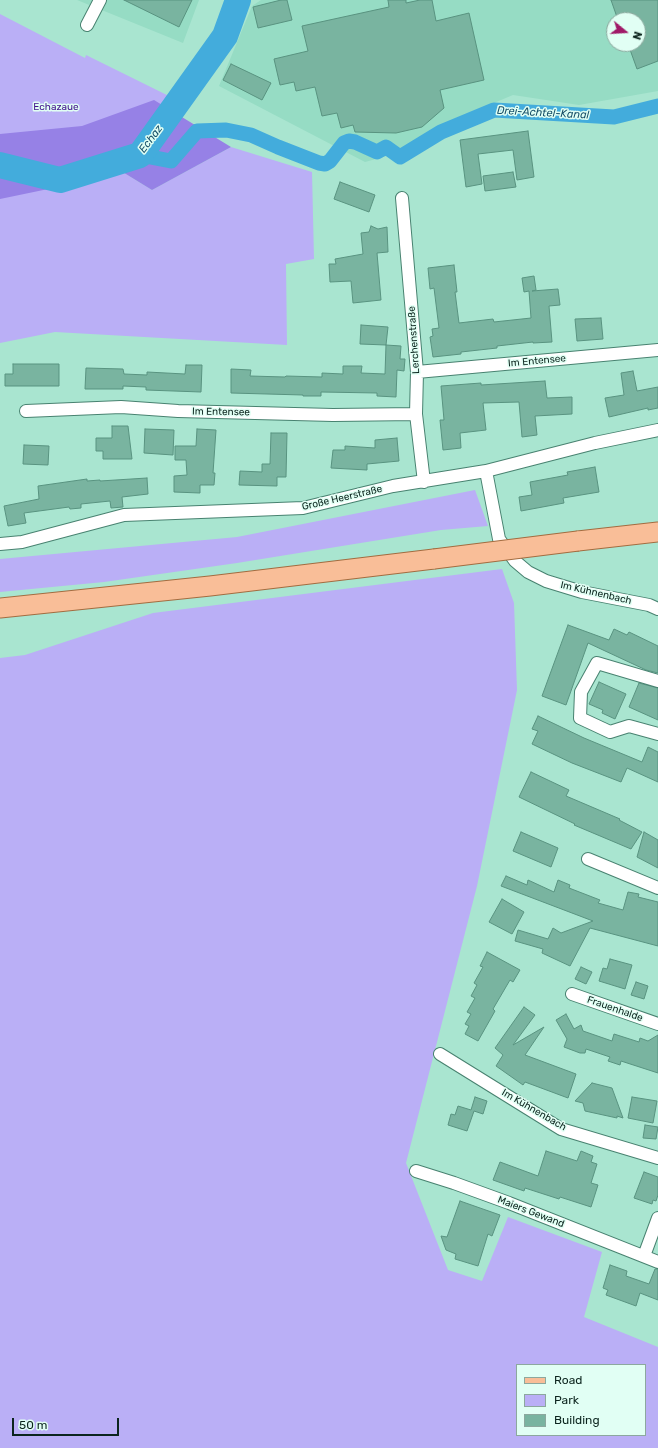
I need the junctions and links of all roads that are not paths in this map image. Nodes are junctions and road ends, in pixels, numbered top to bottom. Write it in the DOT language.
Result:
graph roads {
  1 [pos="100,0"];
  2 [pos="87,25"];
  3 [pos="402,198"];
  4 [pos="658,350"];
  5 [pos="417,372"];
  6 [pos="26,411"];
  7 [pos="416,414"];
  8 [pos="658,430"];
  9 [pos="486,471"];
  10 [pos="424,482"];
  11 [pos="658,532"];
  12 [pos="0,544"];
  13 [pos="0,608"];
  14 [pos="658,610"];
  15 [pos="658,681"];
  16 [pos="658,734"];
  17 [pos="588,859"];
  18 [pos="658,888"];
  19 [pos="572,994"];
  20 [pos="658,1024"];
  21 [pos="440,1054"];
  22 [pos="658,1158"];
  23 [pos="416,1171"];
  24 [pos="658,1218"];
  25 [pos="644,1256"];
  26 [pos="658,1262"];
  1 -- 2 [label="street"];
  3 -- 5 [label="street, Lerchenstraße"];
  4 -- 5 [label="street, Im Entensee"];
  5 -- 7 [label="street, Lerchenstraße"];
  6 -- 7 [label="street, Im Entensee"];
  7 -- 10 [label="street, Lerchenstraße"];
  8 -- 9 [label="street, Große Heerstraße"];
  9 -- 10 [label="street, Große Heerstraße"];
  9 -- 14 [label="street, Im Kühnenbach"];
  10 -- 12 [label="street, Große Heerstraße"];
  11 -- 13 [label="main road, bridge"];
  15 -- 16 [label="street"];
  17 -- 18 [label="street"];
  19 -- 20 [label="street, Frauenhalde"];
  21 -- 22 [label="street, Im Kühnenbach"];
  23 -- 25 [label="street, Maiers Gewand"];
  24 -- 25 [label="street"];
  25 -- 26 [label="street, Maiers Gewand"];
}
